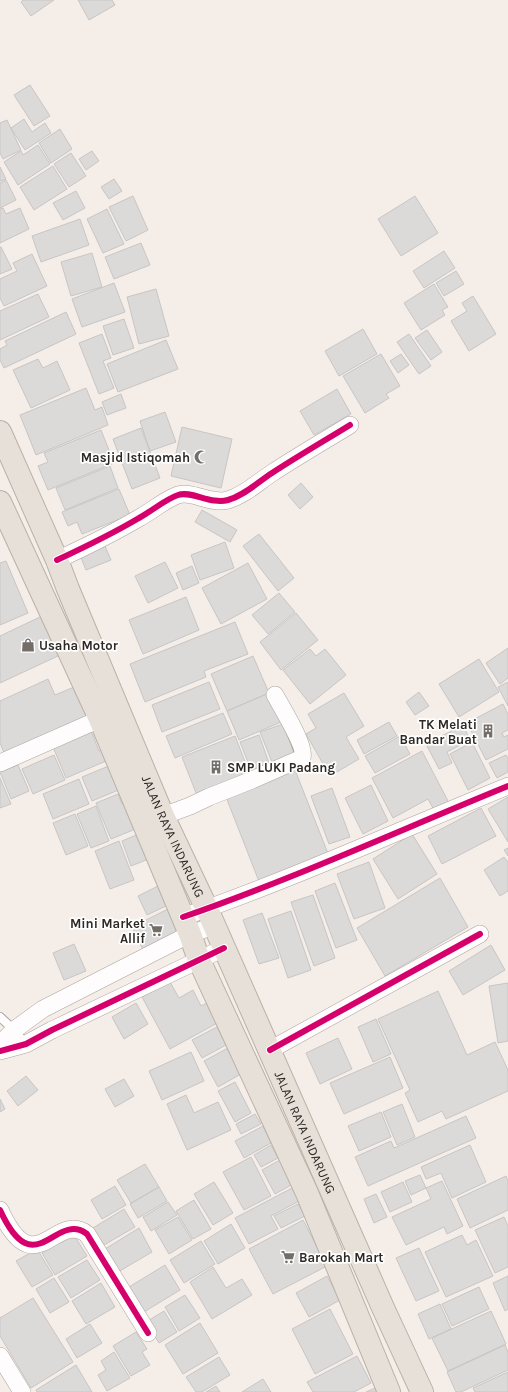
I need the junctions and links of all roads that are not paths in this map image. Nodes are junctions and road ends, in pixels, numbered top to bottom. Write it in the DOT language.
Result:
graph roads {
  1 [pos="350,425"];
  2 [pos="0,432"];
  3 [pos="0,502"];
  4 [pos="57,560"];
  5 [pos="68,589"];
  6 [pos="45,600"];
  7 [pos="275,695"];
  8 [pos="100,719"];
  9 [pos="0,763"];
  10 [pos="508,786"];
  11 [pos="163,816"];
  12 [pos="211,917"];
  13 [pos="186,926"];
  14 [pos="480,934"];
  15 [pos="224,948"];
  16 [pos="199,960"];
  17 [pos="0,1017"];
  18 [pos="14,1030"];
  19 [pos="0,1044"];
  20 [pos="26,1044"];
  21 [pos="270,1050"];
  22 [pos="0,1051"];
  23 [pos="0,1210"];
  24 [pos="384,1310"];
  25 [pos="361,1323"];
  26 [pos="148,1333"];
  27 [pos="0,1356"];
  28 [pos="22,1392"];
  29 [pos="389,1392"];
  30 [pos="422,1392"];
  1 -- 4 [label="street"];
  2 -- 4 [label="highway, JALAN RAYA INDARUNG"];
  3 -- 6 [label="highway, JALAN RAYA INDARUNG"];
  4 -- 5 [label="highway, JALAN RAYA INDARUNG"];
  5 -- 6 [label="highway"];
  5 -- 11 [label="highway, JALAN RAYA INDARUNG"];
  6 -- 8 [label="highway, JALAN RAYA INDARUNG"];
  7 -- 11 [label="street"];
  8 -- 9 [label="street"];
  8 -- 13 [label="highway, JALAN RAYA INDARUNG"];
  10 -- 12 [label="street"];
  11 -- 12 [label="highway, JALAN RAYA INDARUNG"];
  12 -- 13 [label="street"];
  12 -- 15 [label="highway, JALAN RAYA INDARUNG"];
  13 -- 16 [label="highway, JALAN RAYA INDARUNG"];
  13 -- 18 [label="street"];
  14 -- 21 [label="street"];
  15 -- 16 [label="street"];
  15 -- 21 [label="highway, JALAN RAYA INDARUNG"];
  16 -- 20 [label="street"];
  16 -- 25 [label="highway, JALAN RAYA INDARUNG"];
  17 -- 18 [label="lane"];
  18 -- 19 [label="street"];
  18 -- 20 [label="lane"];
  20 -- 22 [label="street"];
  21 -- 24 [label="highway, JALAN RAYA INDARUNG"];
  23 -- 26 [label="street"];
  24 -- 25 [label="highway"];
  24 -- 30 [label="highway, JALAN RAYA INDARUNG"];
  25 -- 29 [label="highway, JALAN RAYA INDARUNG"];
  27 -- 28 [label="street"];
}
